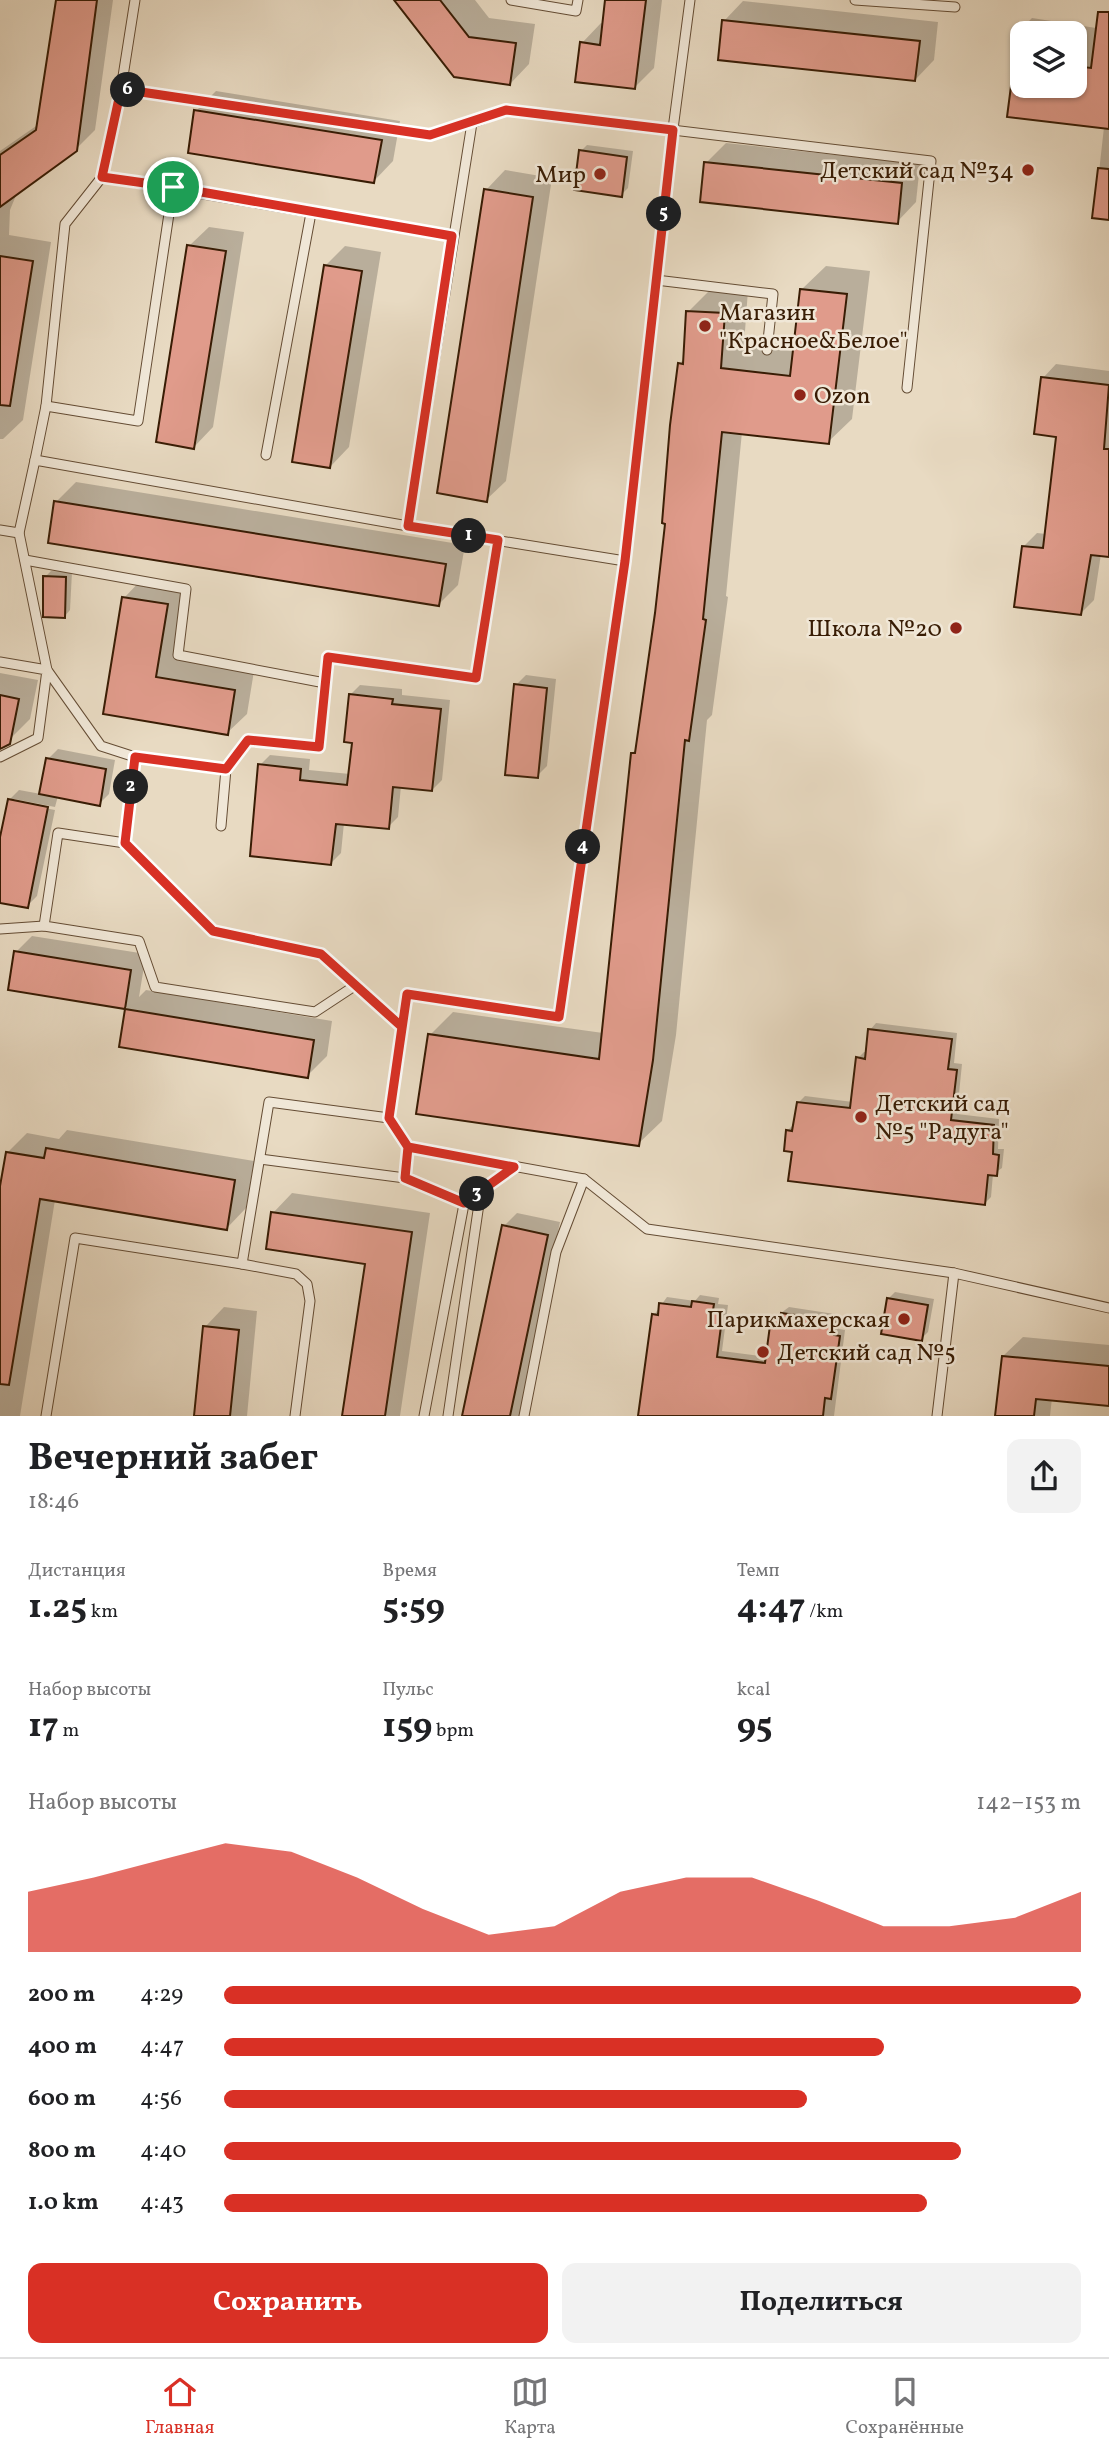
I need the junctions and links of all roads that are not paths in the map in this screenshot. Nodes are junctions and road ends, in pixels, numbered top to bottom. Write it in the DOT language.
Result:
graph roads {
  1 [pos="135,0"];
  2 [pos="511,0"];
  3 [pos="578,0"];
  4 [pos="690,0"];
  5 [pos="855,0"];
  6 [pos="955,7"];
  7 [pos="121,89"];
  8 [pos="472,123"];
  9 [pos="673,130"];
  10 [pos="102,177"];
  11 [pos="173,187"];
  12 [pos="311,213"];
  13 [pos="452,236"];
  14 [pos="656,281"];
  15 [pos="767,350"];
  16 [pos="907,388"];
  17 [pos="46,405"];
  18 [pos="266,455"];
  19 [pos="34,460"];
  20 [pos="408,526"];
  21 [pos="0,530"];
  22 [pos="19,533"];
  23 [pos="498,540"];
  24 [pos="25,560"];
  25 [pos="625,561"];
  26 [pos="0,662"];
  27 [pos="47,670"];
  28 [pos="325,683"];
  29 [pos="0,757"];
  30 [pos="135,757"];
  31 [pos="226,769"];
  32 [pos="221,826"];
  33 [pos="125,843"];
  34 [pos="44,926"];
  35 [pos="0,929"];
  36 [pos="356,985"];
  37 [pos="402,1027"];
  38 [pos="389,1118"];
  39 [pos="408,1147"];
  40 [pos="260,1159"];
  41 [pos="514,1167"];
  42 [pos="405,1178"];
  43 [pos="584,1179"];
  44 [pos="481,1190"];
  45 [pos="464,1203"];
  46 [pos="242,1264"];
  47 [pos="954,1273"];
  48 [pos="1109,1308"];
  49 [pos="46,1416"];
  50 [pos="295,1416"];
  51 [pos="424,1416"];
  52 [pos="448,1416"];
  53 [pos="524,1416"];
  54 [pos="937,1416"];
  1 -- 7 [label="lane"];
  2 -- 3 [label="lane"];
  4 -- 9 [label="lane"];
  5 -- 6 [label="lane"];
  7 -- 8 [label="lane"];
  7 -- 10 [label="lane"];
  8 -- 9 [label="lane"];
  8 -- 13 [label="lane"];
  9 -- 14 [label="lane"];
  9 -- 16 [label="lane"];
  10 -- 11 [label="lane"];
  10 -- 17 [label="lane"];
  11 -- 12 [label="lane"];
  11 -- 17 [label="lane"];
  12 -- 13 [label="lane"];
  12 -- 18 [label="lane"];
  13 -- 20 [label="lane"];
  14 -- 15 [label="lane"];
  14 -- 25 [label="lane"];
  17 -- 19 [label="lane"];
  19 -- 20 [label="lane"];
  19 -- 22 [label="lane"];
  20 -- 23 [label="lane"];
  21 -- 22 [label="lane"];
  22 -- 24 [label="lane"];
  23 -- 25 [label="lane"];
  23 -- 28 [label="lane"];
  24 -- 27 [label="lane"];
  24 -- 28 [label="lane"];
  25 -- 37 [label="lane"];
  26 -- 27 [label="lane"];
  27 -- 29 [label="lane"];
  27 -- 30 [label="lane"];
  28 -- 31 [label="lane"];
  30 -- 31 [label="lane"];
  30 -- 33 [label="lane"];
  31 -- 32 [label="lane"];
  33 -- 34 [label="lane"];
  33 -- 36 [label="lane"];
  34 -- 35 [label="lane"];
  34 -- 36 [label="lane"];
  36 -- 37 [label="lane"];
  37 -- 38 [label="lane"];
  38 -- 39 [label="lane"];
  38 -- 40 [label="lane"];
  39 -- 41 [label="lane"];
  39 -- 42 [label="lane"];
  40 -- 42 [label="lane"];
  40 -- 46 [label="lane"];
  41 -- 43 [label="lane"];
  41 -- 44 [label="lane"];
  42 -- 45 [label="lane"];
  43 -- 47 [label="lane"];
  43 -- 53 [label="lane"];
  44 -- 45 [label="lane"];
  44 -- 52 [label="lane"];
  45 -- 51 [label="lane"];
  46 -- 49 [label="lane"];
  46 -- 50 [label="lane"];
  47 -- 48 [label="lane"];
  47 -- 54 [label="lane"];
}
